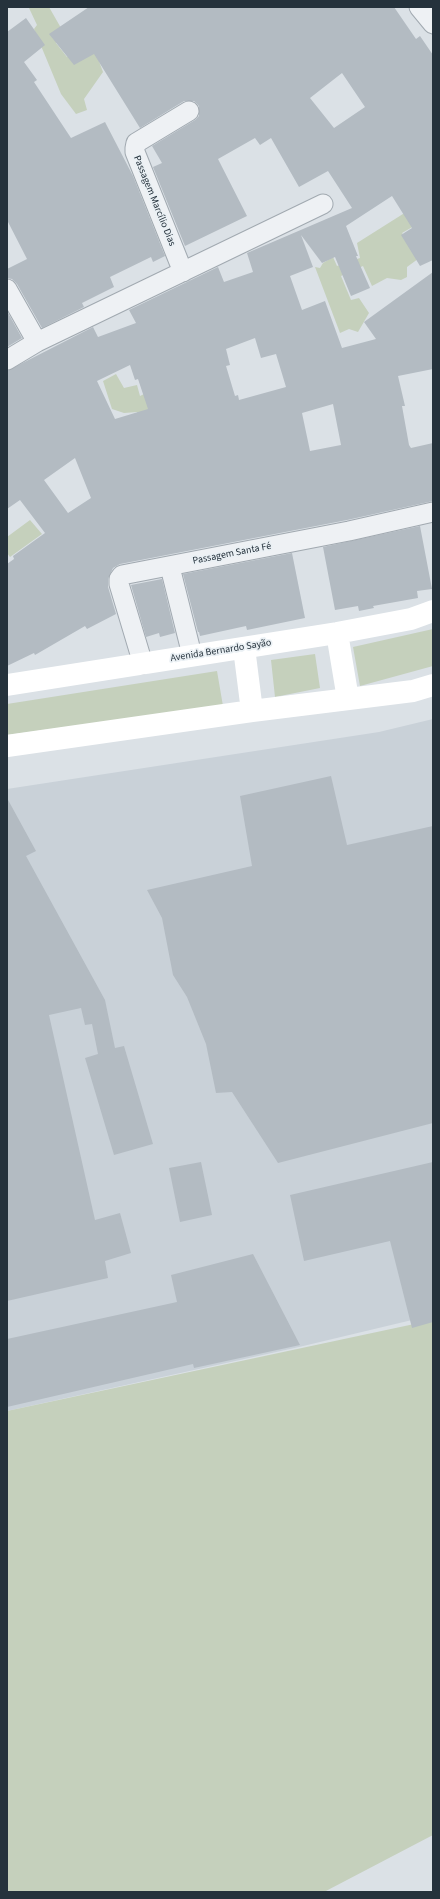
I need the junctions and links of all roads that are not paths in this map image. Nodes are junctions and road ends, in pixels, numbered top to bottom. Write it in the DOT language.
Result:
graph roads {
  1 [pos="419,7"];
  2 [pos="433,24"];
  3 [pos="189,111"];
  4 [pos="323,204"];
  5 [pos="183,272"];
  6 [pos="7,289"];
  7 [pos="37,342"];
  8 [pos="7,360"];
  9 [pos="433,512"];
  10 [pos="172,575"];
  11 [pos="433,611"];
  12 [pos="337,633"];
  13 [pos="244,648"];
  14 [pos="192,655"];
  15 [pos="144,664"];
  16 [pos="7,685"];
  17 [pos="433,685"];
  18 [pos="348,699"];
  19 [pos="252,712"];
  20 [pos="7,746"];
  1 -- 2 [label="street"];
  3 -- 5 [label="street, Passagem Marcílio Dias"];
  4 -- 5 [label="street"];
  5 -- 7 [label="street"];
  6 -- 7 [label="street"];
  7 -- 8 [label="street"];
  9 -- 15 [label="street, Passagem Santa Fé"];
  10 -- 14 [label="street"];
  11 -- 12 [label="street, Avenida Bernardo Sayão"];
  12 -- 13 [label="street, Avenida Bernardo Sayão"];
  12 -- 18 [label="street"];
  13 -- 14 [label="street, Avenida Bernardo Sayão"];
  13 -- 19 [label="street"];
  14 -- 15 [label="street, Avenida Bernardo Sayão"];
  15 -- 16 [label="street, Avenida Bernardo Sayão"];
  17 -- 18 [label="street"];
  18 -- 19 [label="street"];
  19 -- 20 [label="street"];
}
